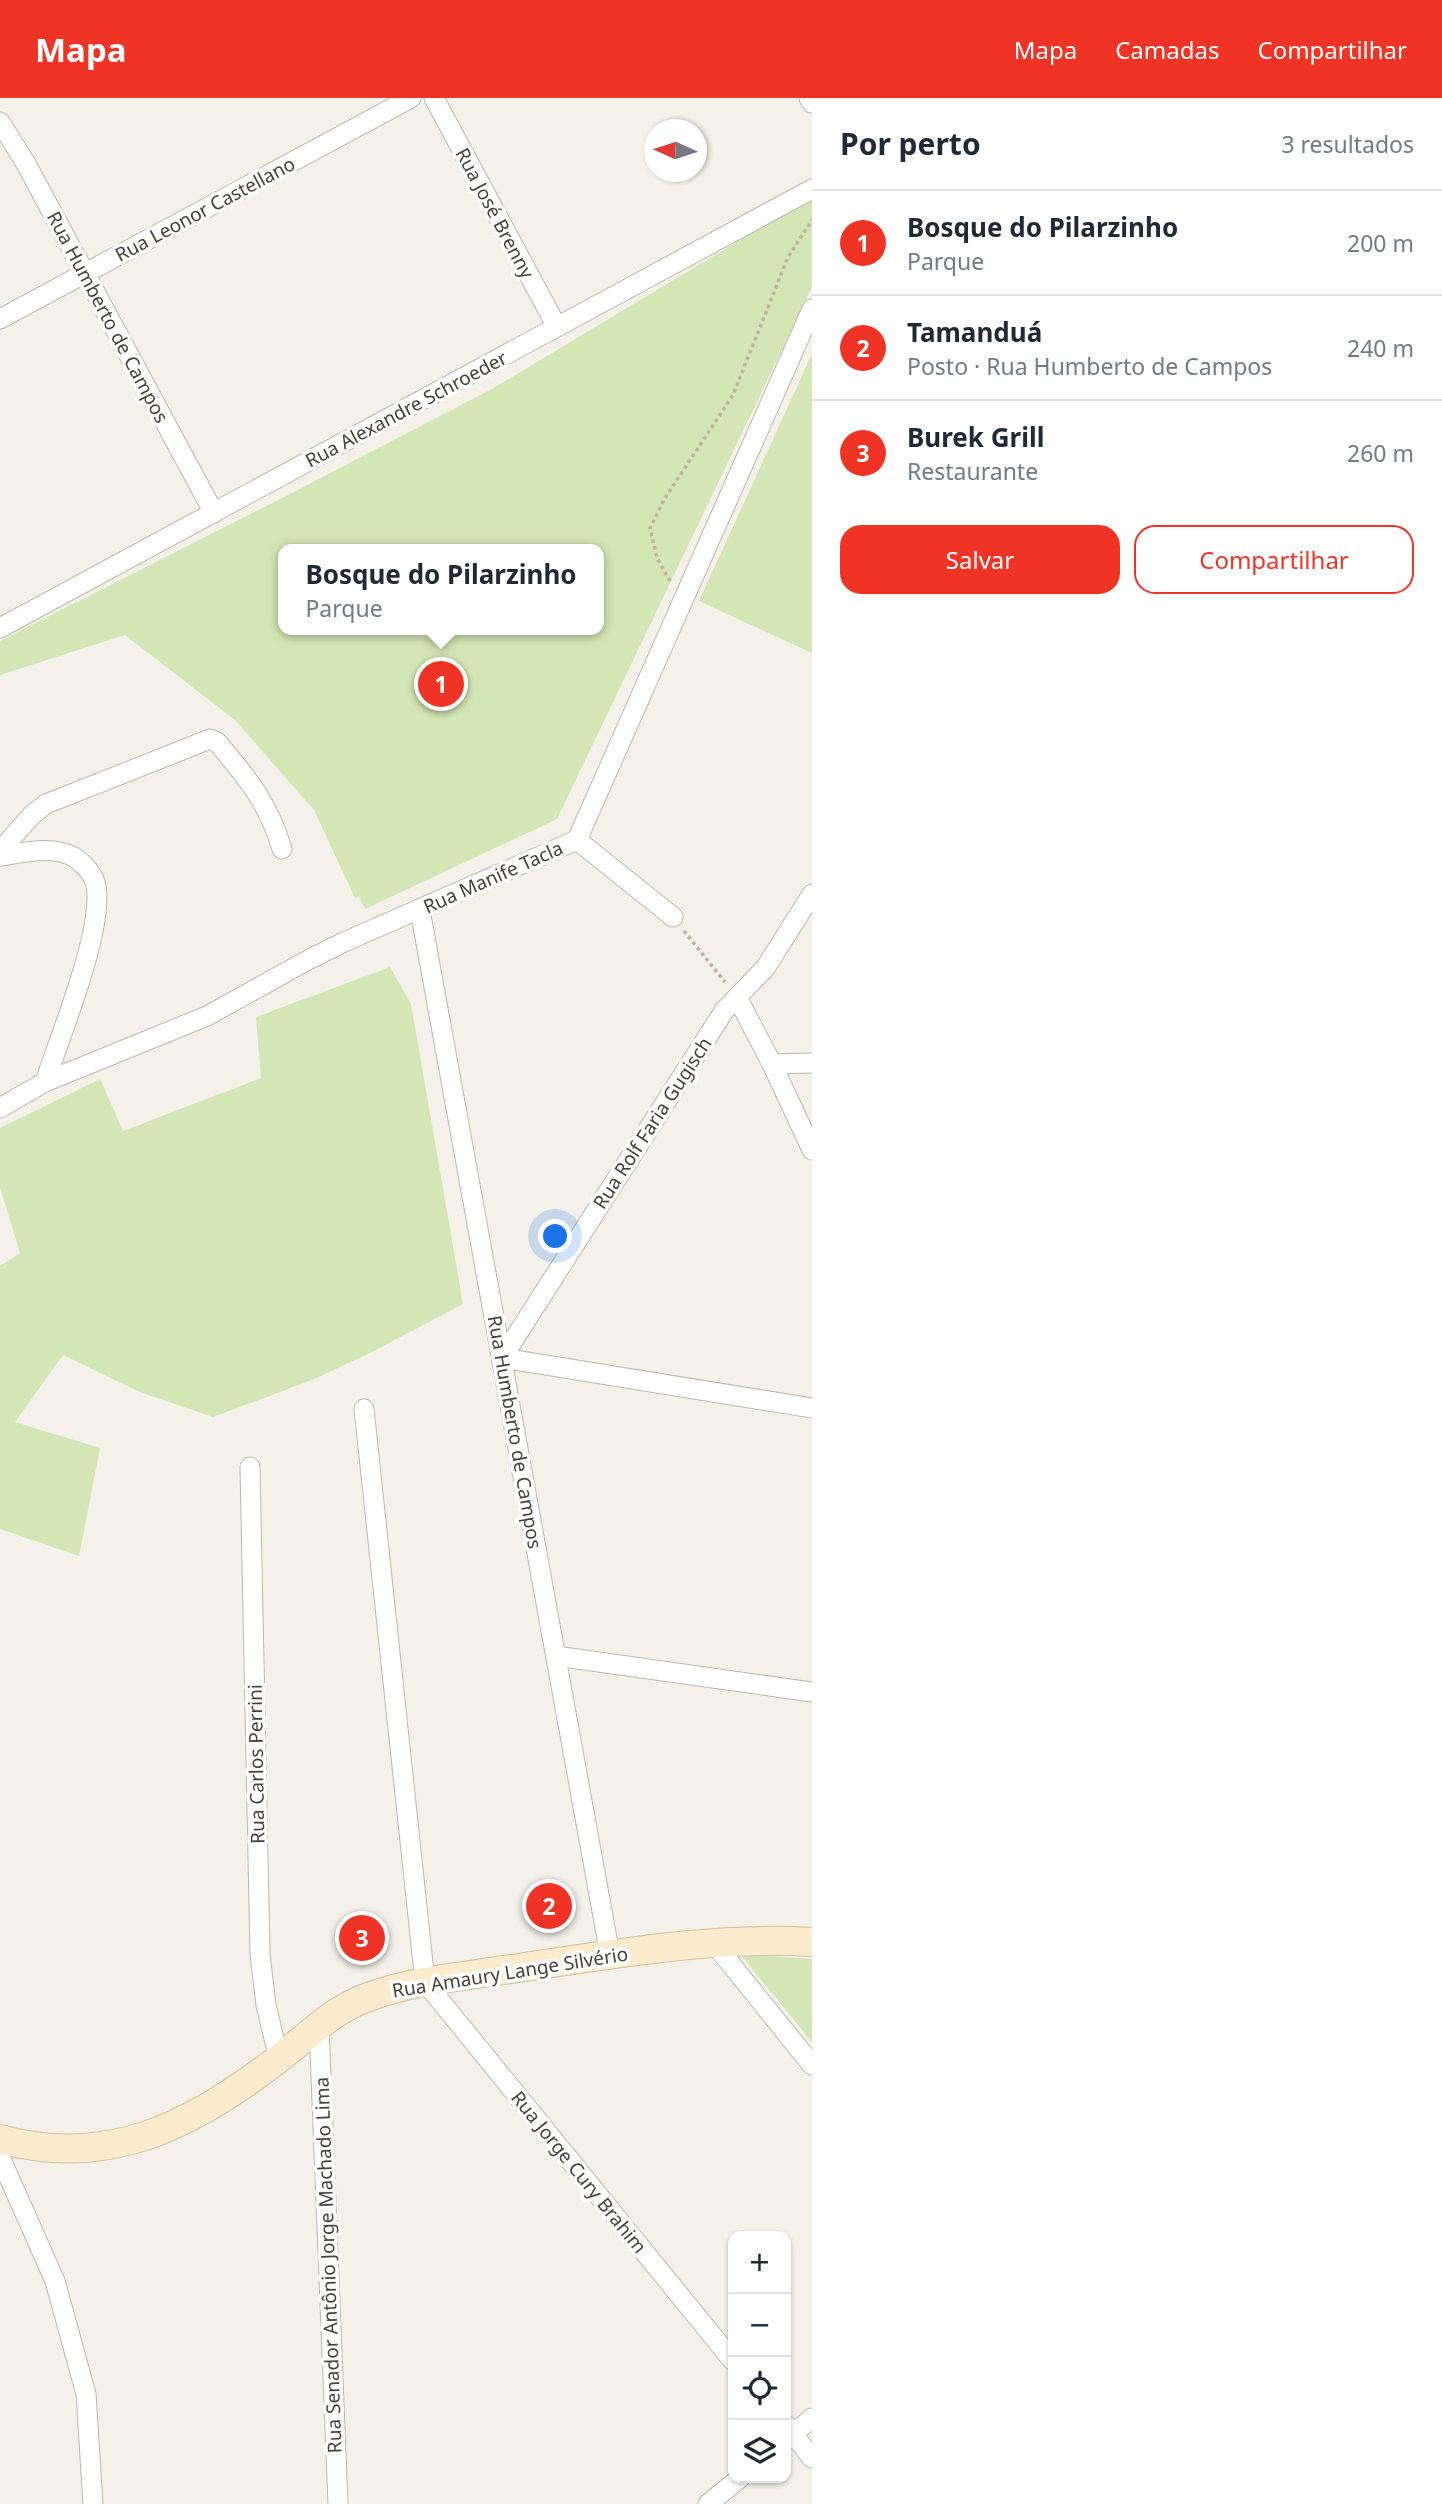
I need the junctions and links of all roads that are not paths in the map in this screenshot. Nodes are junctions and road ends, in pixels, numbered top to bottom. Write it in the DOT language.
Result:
graph roads {
  1 [pos="411,98"];
  2 [pos="434,98"];
  3 [pos="809,98"];
  4 [pos="812,103"];
  5 [pos="0,122"];
  6 [pos="812,189"];
  7 [pos="85,274"];
  8 [pos="812,309"];
  9 [pos="0,319"];
  10 [pos="556,327"];
  11 [pos="214,513"];
  12 [pos="0,628"];
  13 [pos="577,840"];
  14 [pos="282,849"];
  15 [pos="0,853"];
  16 [pos="812,894"];
  17 [pos="420,909"];
  18 [pos="673,917"];
  19 [pos="737,997"];
  20 [pos="812,1063"];
  21 [pos="772,1064"];
  22 [pos="45,1082"];
  23 [pos="0,1108"];
  24 [pos="812,1150"];
  25 [pos="502,1358"];
  26 [pos="812,1408"];
  27 [pos="364,1409"];
  28 [pos="250,1467"];
  29 [pos="556,1656"];
  30 [pos="812,1692"];
  31 [pos="713,1942"];
  32 [pos="812,1942"];
  33 [pos="610,1955"];
  34 [pos="425,1982"];
  35 [pos="319,2026"];
  36 [pos="279,2059"];
  37 [pos="812,2065"];
  38 [pos="0,2139"];
  39 [pos="0,2157"];
  40 [pos="730,2357"];
  41 [pos="812,2418"];
  42 [pos="791,2431"];
  43 [pos="791,2436"];
  44 [pos="812,2458"];
  45 [pos="734,2483"];
  46 [pos="93,2504"];
  47 [pos="338,2504"];
  48 [pos="708,2504"];
  1 -- 7 [label="street, Rua Leonor Castellano"];
  2 -- 10 [label="street, Rua José Brenny"];
  3 -- 4 [label="street"];
  5 -- 7 [label="street, Rua Humberto de Campos"];
  6 -- 10 [label="street, Rua Alexandre Schroeder"];
  7 -- 9 [label="street, Rua Leonor Castellano"];
  7 -- 11 [label="street, Rua Humberto de Campos"];
  8 -- 13 [label="street, Rua Manife Tacla"];
  10 -- 11 [label="street, Rua Alexandre Schroeder"];
  11 -- 12 [label="street, Rua Alexandre Schroeder"];
  13 -- 17 [label="street, Rua Manife Tacla"];
  13 -- 18 [label="street"];
  14 -- 15 [label="street"];
  15 -- 22 [label="street"];
  16 -- 19 [label="street, Rua Rolf Faria Gugisch"];
  17 -- 22 [label="street, Rua Manife Tacla"];
  17 -- 25 [label="street, Rua Humberto de Campos"];
  19 -- 21 [label="street"];
  19 -- 25 [label="street, Rua Rolf Faria Gugisch"];
  20 -- 21 [label="street"];
  21 -- 24 [label="street"];
  22 -- 23 [label="street, Rua Manife Tacla"];
  25 -- 26 [label="street"];
  25 -- 29 [label="street, Rua Humberto de Campos"];
  27 -- 34 [label="street"];
  28 -- 36 [label="street, Rua Carlos Perrini"];
  29 -- 30 [label="street"];
  29 -- 33 [label="street, Rua Humberto de Campos"];
  31 -- 32 [label="main road, Rua Amaury Lange Silvério"];
  31 -- 33 [label="main road, Rua Amaury Lange Silvério"];
  31 -- 37 [label="street"];
  33 -- 34 [label="main road, Rua Amaury Lange Silvério"];
  34 -- 35 [label="main road, Rua Amaury Lange Silvério"];
  34 -- 40 [label="street, Rua Jorge Cury Brahim"];
  35 -- 36 [label="main road, Rua Amaury Lange Silvério"];
  35 -- 47 [label="street, Rua Senador Antônio Jorge Machado Lima"];
  36 -- 38 [label="main road, Rua Amaury Lange Silvério"];
  39 -- 46 [label="street"];
  41 -- 42 [label="street"];
  43 -- 44 [label="street"];
  45 -- 48 [label="street"];
}
